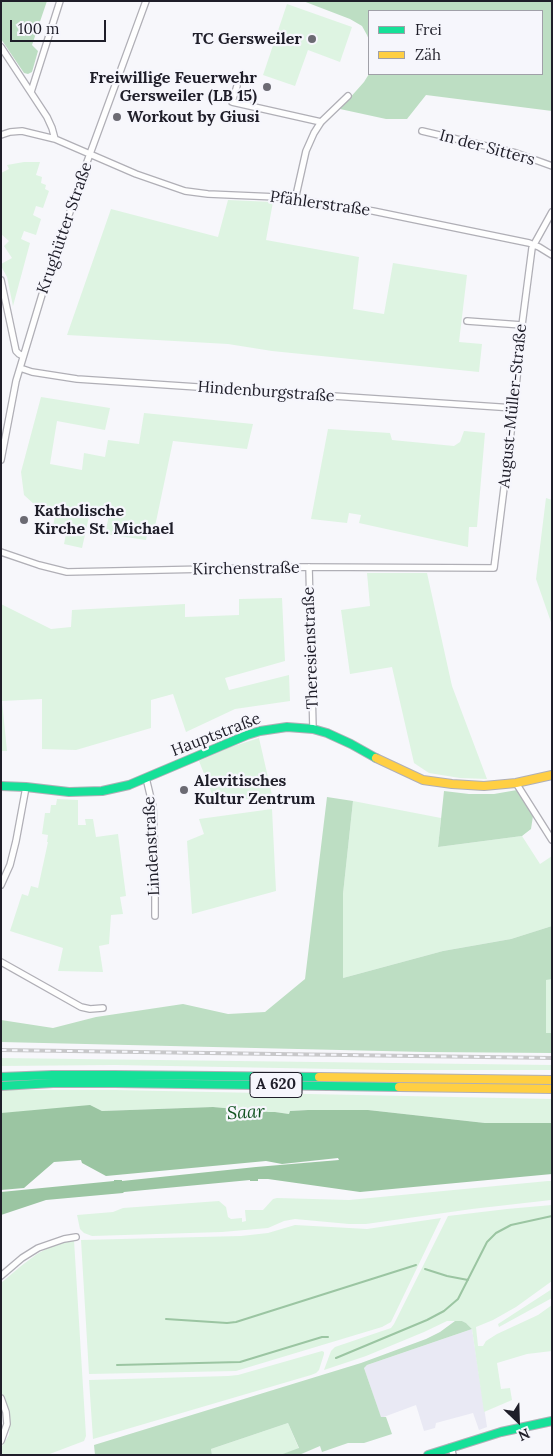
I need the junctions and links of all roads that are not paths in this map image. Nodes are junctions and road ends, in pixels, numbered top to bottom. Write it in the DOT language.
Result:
graph roads {
  1 [pos="60,1"];
  2 [pos="146,1"];
  3 [pos="1,47"];
  4 [pos="237,86"];
  5 [pos="31,92"];
  6 [pos="348,96"];
  7 [pos="321,122"];
  8 [pos="422,131"];
  9 [pos="1,135"];
  10 [pos="55,140"];
  11 [pos="90,154"];
  12 [pos="552,166"];
  13 [pos="295,200"];
  14 [pos="552,212"];
  15 [pos="533,244"];
  16 [pos="552,255"];
  17 [pos="1,280"];
  18 [pos="467,321"];
  19 [pos="522,325"];
  20 [pos="23,356"];
  21 [pos="20,368"];
  22 [pos="514,408"];
  23 [pos="1,460"];
  24 [pos="1,552"];
  25 [pos="309,567"];
  26 [pos="494,568"];
  27 [pos="313,729"];
  28 [pos="552,775"];
  29 [pos="146,778"];
  30 [pos="516,783"];
  31 [pos="1,786"];
  32 [pos="26,787"];
  33 [pos="552,840"];
  34 [pos="1,885"];
  35 [pos="155,916"];
  36 [pos="1,962"];
  37 [pos="103,1008"];
  38 [pos="1,1077"];
  39 [pos="552,1080"];
  40 [pos="1,1086"];
  41 [pos="552,1089"];
  42 [pos="76,1237"];
  43 [pos="1,1276"];
  44 [pos="1,1398"];
  45 [pos="552,1421"];
  46 [pos="1,1441"];
  47 [pos="452,1451"];
  48 [pos="428,1455"];
  1 -- 5 [label="street"];
  2 -- 11 [label="street, Krughütter Straße"];
  3 -- 5 [label="street"];
  4 -- 7 [label="street"];
  5 -- 10 [label="street"];
  6 -- 7 [label="street"];
  7 -- 13 [label="street"];
  8 -- 12 [label="street, In der Sitters"];
  9 -- 10 [label="street, Pfählerstraße"];
  10 -- 11 [label="street, Pfählerstraße"];
  11 -- 13 [label="street, Pfählerstraße"];
  11 -- 20 [label="street, Krughütter Straße"];
  13 -- 15 [label="street, Pfählerstraße"];
  14 -- 15 [label="street"];
  15 -- 16 [label="street, Pfählerstraße"];
  15 -- 19 [label="street, August-Müller-Straße"];
  17 -- 20 [label="street"];
  18 -- 19 [label="street"];
  19 -- 22 [label="street, August-Müller-Straße"];
  20 -- 21 [label="street, Krughütter Straße"];
  21 -- 22 [label="street, Hindenburgstraße"];
  21 -- 23 [label="street, Krughütter Straße"];
  22 -- 26 [label="street, August-Müller-Straße"];
  24 -- 25 [label="street, Kirchenstraße"];
  25 -- 26 [label="street, Kirchenstraße"];
  25 -- 27 [label="street, Theresienstraße"];
  27 -- 29 [label="main road, Hauptstraße"];
  27 -- 30 [label="main road, Hauptstraße"];
  28 -- 30 [label="main road, Hauptstraße"];
  29 -- 32 [label="main road, Hauptstraße"];
  29 -- 35 [label="street, Lindenstraße"];
  30 -- 33 [label="street"];
  31 -- 32 [label="main road, Hauptstraße"];
  32 -- 34 [label="street"];
  36 -- 37 [label="street"];
  38 -- 39 [label="main road, A 620"];
  40 -- 41 [label="main road, A 620"];
  42 -- 43 [label="street"];
  44 -- 46 [label="street"];
  45 -- 47 [label="main road"];
  47 -- 48 [label="main road"];
}
